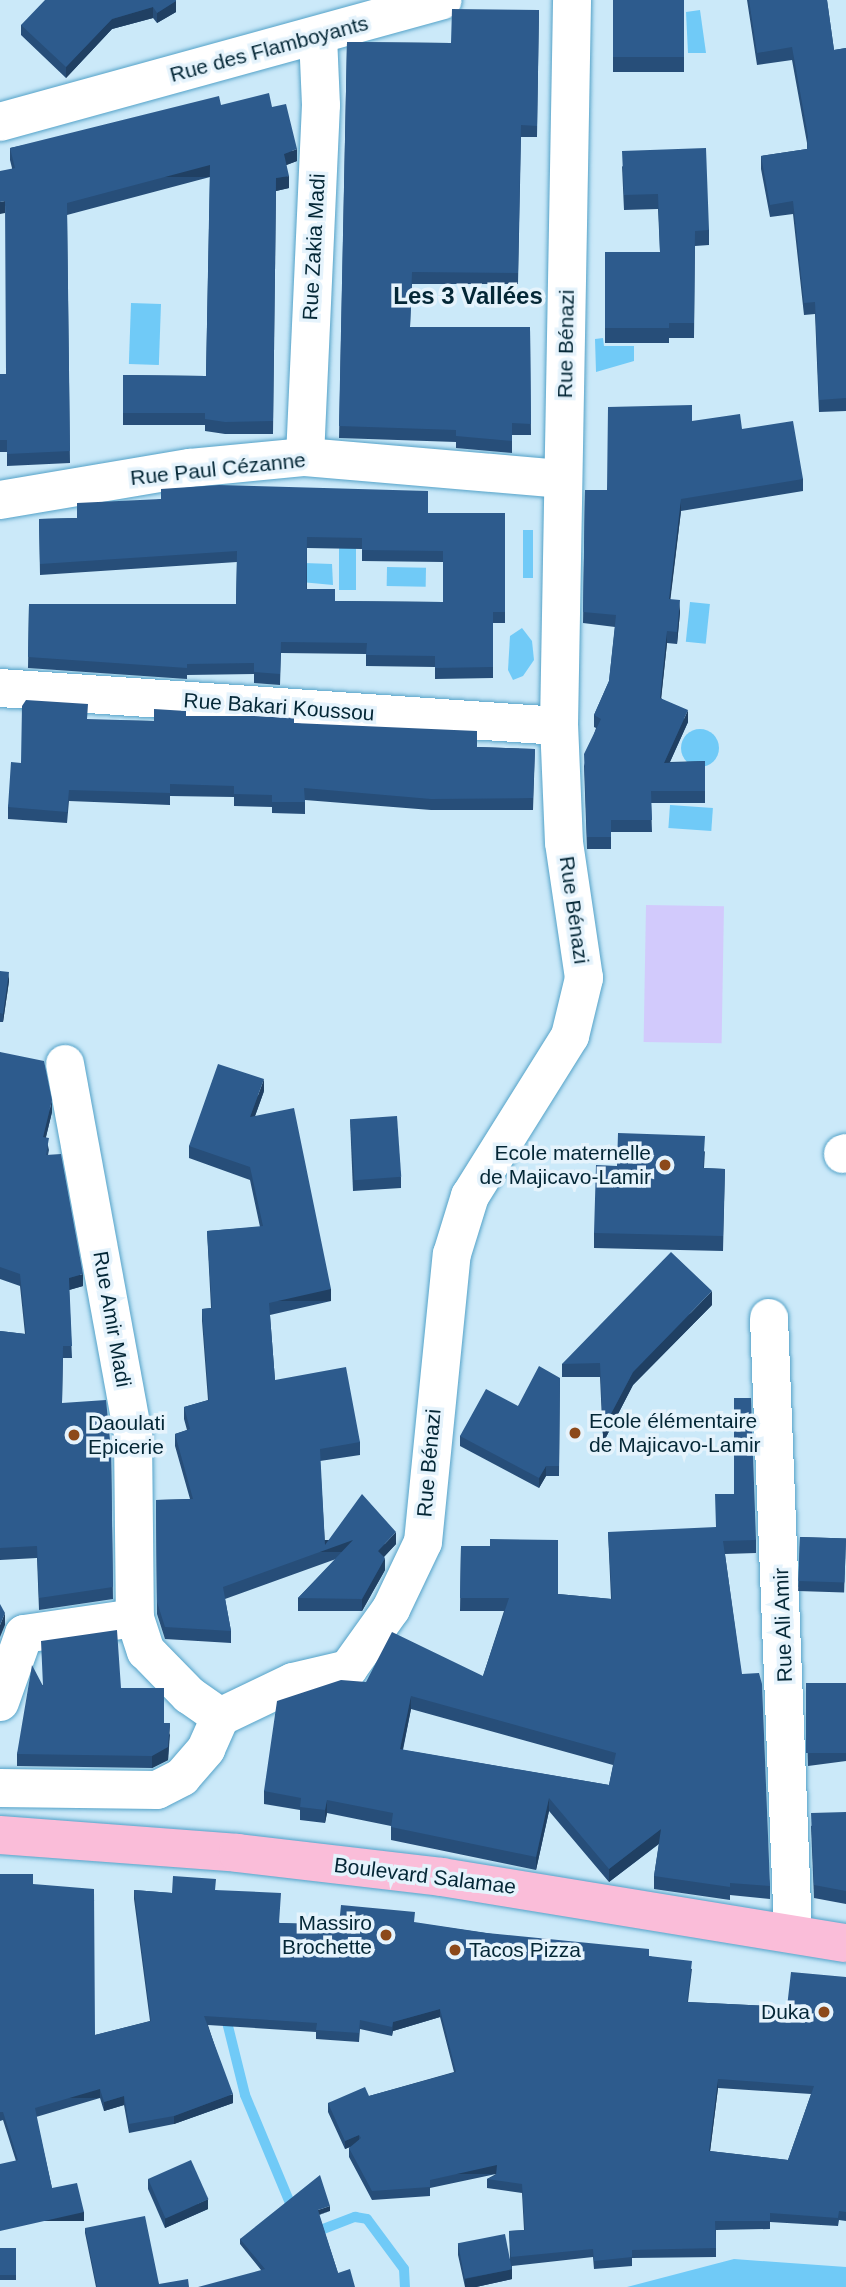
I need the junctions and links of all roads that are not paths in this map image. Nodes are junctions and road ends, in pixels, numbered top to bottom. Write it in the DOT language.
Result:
graph roads {
  1 [pos="442,0"];
  2 [pos="572,0"];
  3 [pos="318,36"];
  4 [pos="0,122"];
  5 [pos="305,457"];
  6 [pos="563,479"];
  7 [pos="0,500"];
  8 [pos="0,688"];
  9 [pos="559,726"];
  10 [pos="65,1064"];
  11 [pos="769,1318"];
  12 [pos="135,1618"];
  13 [pos="0,1702"];
  14 [pos="220,1717"];
  15 [pos="0,1788"];
  16 [pos="0,1835"];
  17 [pos="793,1932"];
  18 [pos="846,1943"];
  1 -- 3 [label="street, Rue des Flamboyants"];
  2 -- 6 [label="street, Rue Bénazi"];
  3 -- 4 [label="street, Rue des Flamboyants"];
  3 -- 5 [label="street, Rue Zakia Madi"];
  5 -- 6 [label="street, Rue Paul Cézanne"];
  5 -- 7 [label="street, Rue Paul Cézanne"];
  6 -- 9 [label="street, Rue Bénazi"];
  8 -- 9 [label="street, Rue Bakari Koussou"];
  9 -- 14 [label="street, Rue Bénazi"];
  10 -- 12 [label="street, Rue Amir Madi"];
  11 -- 17 [label="street, Rue Ali Amir"];
  12 -- 13 [label="street"];
  12 -- 14 [label="street, Rue Amir Madi"];
  14 -- 15 [label="street"];
  16 -- 17 [label="main road, Boulevard Salamae"];
  17 -- 18 [label="main road, Boulevard Salamae"];
}
